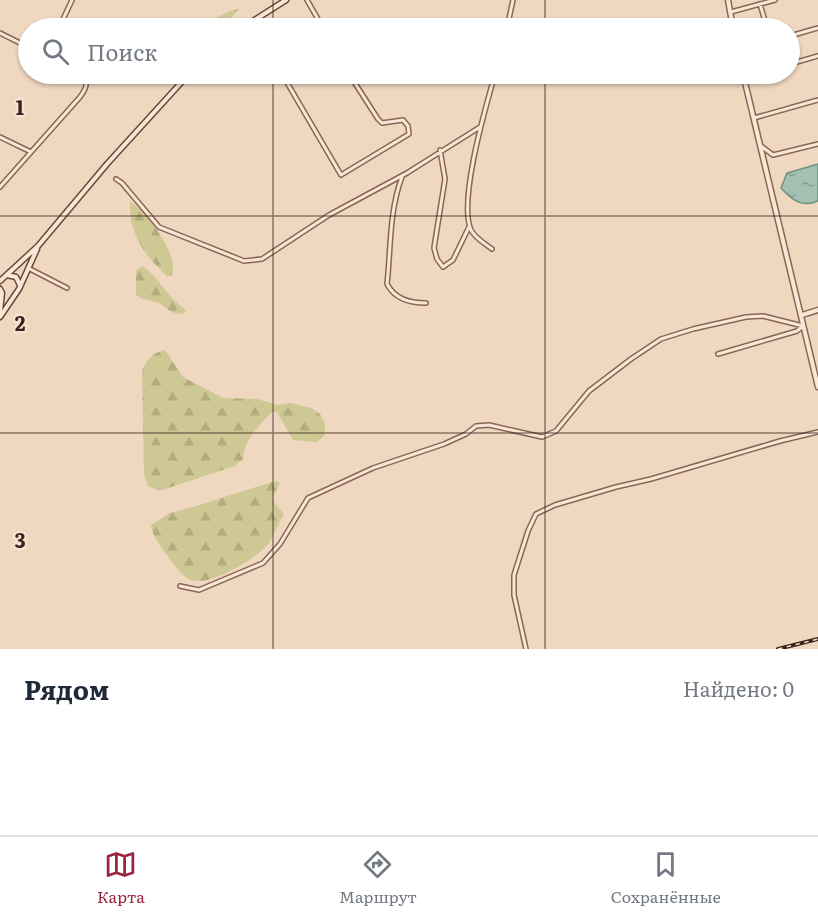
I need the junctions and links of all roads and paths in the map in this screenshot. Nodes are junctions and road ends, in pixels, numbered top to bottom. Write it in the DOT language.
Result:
graph roads {
  1 [pos="72,0"];
  2 [pos="286,0"];
  3 [pos="307,0"];
  4 [pos="513,0"];
  5 [pos="728,0"];
  6 [pos="775,0"];
  7 [pos="760,4"];
  8 [pos="730,12"];
  9 [pos="64,18"];
  10 [pos="258,18"];
  11 [pos="317,18"];
  12 [pos="509,18"];
  13 [pos="731,18"];
  14 [pos="764,18"];
  15 [pos="818,28"];
  16 [pos="0,33"];
  17 [pos="800,33"];
  18 [pos="18,42"];
  19 [pos="818,56"];
  20 [pos="800,61"];
  21 [pos="86,84"];
  22 [pos="180,84"];
  23 [pos="288,84"];
  24 [pos="356,84"];
  25 [pos="492,84"];
  26 [pos="746,84"];
  27 [pos="818,100"];
  28 [pos="754,118"];
  29 [pos="480,127"];
  30 [pos="0,137"];
  31 [pos="818,144"];
  32 [pos="761,146"];
  33 [pos="440,150"];
  34 [pos="31,152"];
  35 [pos="403,176"];
  36 [pos="116,179"];
  37 [pos="0,187"];
  38 [pos="469,227"];
  39 [pos="38,246"];
  40 [pos="492,249"];
  41 [pos="28,268"];
  42 [pos="6,275"];
  43 [pos="0,281"];
  44 [pos="20,285"];
  45 [pos="67,288"];
  46 [pos="1,292"];
  47 [pos="17,293"];
  48 [pos="426,303"];
  49 [pos="818,310"];
  50 [pos="0,311"];
  51 [pos="802,315"];
  52 [pos="0,317"];
  53 [pos="803,326"];
  54 [pos="718,354"];
  55 [pos="818,387"];
  56 [pos="818,432"];
  57 [pos="180,586"];
  58 [pos="526,649"];
  1 -- 9 [label="street"];
  2 -- 10 [label="main road"];
  3 -- 11 [label="street"];
  4 -- 12 [label="street"];
  5 -- 8 [label="main road"];
  6 -- 7 [label="street"];
  7 -- 8 [label="street"];
  7 -- 14 [label="street"];
  8 -- 13 [label="main road"];
  15 -- 17 [label="street"];
  16 -- 18 [label="street"];
  19 -- 20 [label="street"];
  21 -- 34 [label="street"];
  22 -- 39 [label="main road"];
  23 -- 24 [label="street"];
  25 -- 29 [label="street"];
  26 -- 28 [label="main road"];
  27 -- 28 [label="street"];
  28 -- 32 [label="main road"];
  29 -- 33 [label="street"];
  29 -- 38 [label="street"];
  30 -- 34 [label="street"];
  31 -- 32 [label="street"];
  32 -- 51 [label="main road"];
  33 -- 35 [label="street"];
  33 -- 38 [label="street"];
  34 -- 37 [label="street"];
  35 -- 36 [label="street"];
  35 -- 48 [label="street"];
  38 -- 40 [label="street"];
  39 -- 41 [label="main road"];
  39 -- 42 [label="main road"];
  41 -- 44 [label="main road"];
  41 -- 45 [label="street"];
  42 -- 43 [label="main road"];
  42 -- 44 [label="main road"];
  44 -- 47 [label="main road"];
  46 -- 47 [label="main road"];
  46 -- 50 [label="main road"];
  47 -- 52 [label="main road"];
  49 -- 51 [label="main road"];
  51 -- 53 [label="main road"];
  53 -- 54 [label="street"];
  53 -- 55 [label="main road"];
  53 -- 57 [label="street"];
  56 -- 58 [label="street"];
}
